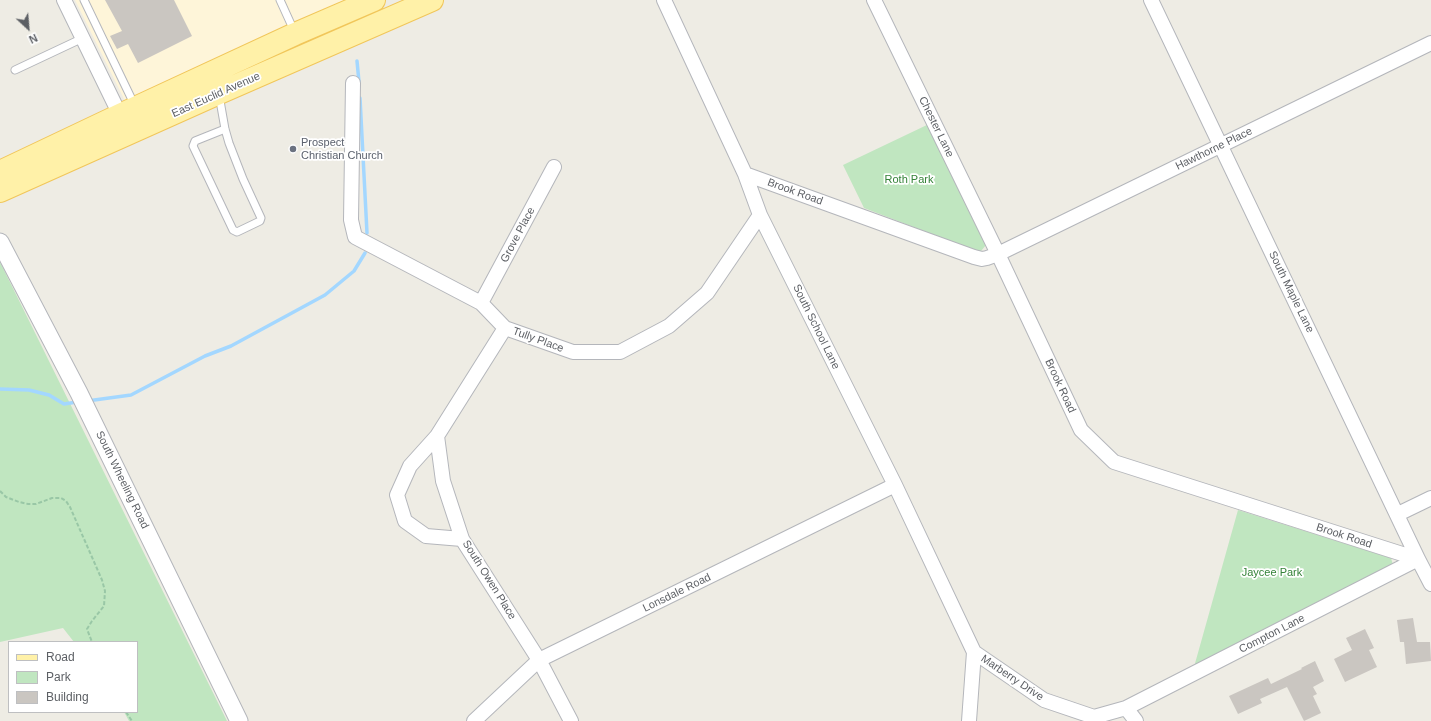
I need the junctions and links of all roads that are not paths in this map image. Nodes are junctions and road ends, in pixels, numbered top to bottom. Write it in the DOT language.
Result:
graph roads {
  1 [pos="64,0"];
  2 [pos="84,0"];
  3 [pos="280,0"];
  4 [pos="432,0"];
  5 [pos="664,0"];
  6 [pos="874,0"];
  7 [pos="1151,0"];
  8 [pos="368,1"];
  9 [pos="295,34"];
  10 [pos="83,38"];
  11 [pos="1431,43"];
  12 [pos="15,70"];
  13 [pos="353,83"];
  14 [pos="219,93"];
  15 [pos="128,111"];
  16 [pos="225,129"];
  17 [pos="1221,145"];
  18 [pos="554,167"];
  19 [pos="0,172"];
  20 [pos="744,174"];
  21 [pos="0,191"];
  22 [pos="760,214"];
  23 [pos="0,242"];
  24 [pos="998,254"];
  25 [pos="481,303"];
  26 [pos="505,328"];
  27 [pos="437,436"];
  28 [pos="895,485"];
  29 [pos="1431,498"];
  30 [pos="1398,514"];
  31 [pos="462,539"];
  32 [pos="1418,559"];
  33 [pos="1431,584"];
  34 [pos="974,652"];
  35 [pos="539,660"];
  36 [pos="1126,708"];
  37 [pos="239,721"];
  38 [pos="474,721"];
  39 [pos="571,721"];
  40 [pos="969,721"];
  41 [pos="1136,721"];
  1 -- 10 [label="street"];
  2 -- 15 [label="lane"];
  3 -- 9 [label="lane"];
  4 -- 14 [label="main road, East Euclid Avenue"];
  5 -- 20 [label="street, South School Lane"];
  6 -- 24 [label="street, Chester Lane"];
  7 -- 17 [label="street, South Maple Lane"];
  8 -- 9 [label="main road, East Euclid Avenue"];
  9 -- 15 [label="main road, East Euclid Avenue"];
  10 -- 12 [label="lane"];
  10 -- 15 [label="street"];
  11 -- 17 [label="street, Hawthorne Place"];
  13 -- 25 [label="street, Tully Place"];
  14 -- 16 [label="lane"];
  14 -- 21 [label="main road, East Euclid Avenue"];
  15 -- 19 [label="main road, East Euclid Avenue"];
  16 -- 16 [label="lane"];
  17 -- 24 [label="street, Hawthorne Place"];
  17 -- 30 [label="street, South Maple Lane"];
  18 -- 25 [label="street, Grove Place"];
  20 -- 22 [label="street, South School Lane"];
  20 -- 24 [label="street, Brook Road"];
  22 -- 26 [label="street, Tully Place"];
  22 -- 28 [label="street, South School Lane"];
  23 -- 37 [label="street, South Wheeling Road"];
  24 -- 32 [label="street, Brook Road"];
  25 -- 26 [label="street, Tully Place"];
  26 -- 27 [label="street"];
  27 -- 31 [label="street, South Owen Place"];
  27 -- 31 [label="street"];
  28 -- 34 [label="street, South School Lane"];
  28 -- 35 [label="street, Lonsdale Road"];
  29 -- 30 [label="street"];
  30 -- 32 [label="street, South Maple Lane"];
  31 -- 35 [label="street, South Owen Place"];
  32 -- 33 [label="street, South Maple Lane"];
  32 -- 36 [label="street, Compton Lane"];
  34 -- 36 [label="street, Marberry Drive"];
  34 -- 40 [label="street"];
  35 -- 38 [label="street, Lonsdale Road"];
  35 -- 39 [label="street, South Owen Place"];
  36 -- 41 [label="street"];
}
